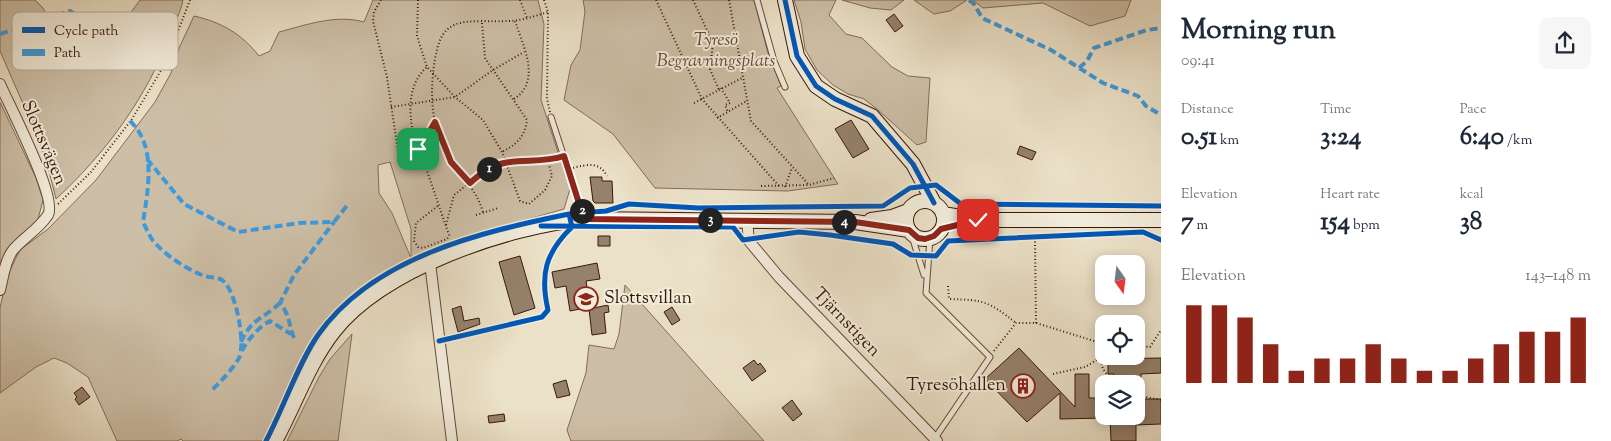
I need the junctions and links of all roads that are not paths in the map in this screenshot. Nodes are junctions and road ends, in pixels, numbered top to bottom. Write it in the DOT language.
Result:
graph roads {
  1 [pos="757,0"];
  2 [pos="785,0"];
  3 [pos="0,84"];
  4 [pos="785,87"];
  5 [pos="551,117"];
  6 [pos="914,164"];
  7 [pos="934,203"];
  8 [pos="910,209"];
  9 [pos="943,214"];
  10 [pos="584,219"];
  11 [pos="747,220"];
  12 [pos="978,220"];
  13 [pos="1161,220"];
  14 [pos="855,222"];
  15 [pos="941,229"];
  16 [pos="910,232"];
  17 [pos="930,238"];
  18 [pos="430,263"];
  19 [pos="925,278"];
  20 [pos="0,290"];
  21 [pos="936,440"];
  22 [pos="275,441"];
  23 [pos="452,441"];
  1 -- 4 [label="lane"];
  2 -- 6 [label="main road"];
  3 -- 20 [label="street, Slottsvägen"];
  5 -- 10 [label="lane"];
  6 -- 7 [label="main road"];
  6 -- 8 [label="main road"];
  7 -- 8 [label="main road"];
  7 -- 9 [label="main road"];
  8 -- 14 [label="main road"];
  8 -- 16 [label="main road"];
  9 -- 12 [label="main road"];
  9 -- 15 [label="main road"];
  10 -- 11 [label="main road"];
  10 -- 18 [label="main road"];
  11 -- 14 [label="main road"];
  11 -- 21 [label="street, Tjärnstigen"];
  12 -- 13 [label="main road"];
  12 -- 15 [label="main road"];
  14 -- 16 [label="main road"];
  15 -- 17 [label="main road"];
  16 -- 17 [label="main road"];
  16 -- 19 [label="lane"];
  17 -- 19 [label="lane"];
  18 -- 22 [label="main road"];
  18 -- 23 [label="street"];
  19 -- 21 [label="lane"];
}
